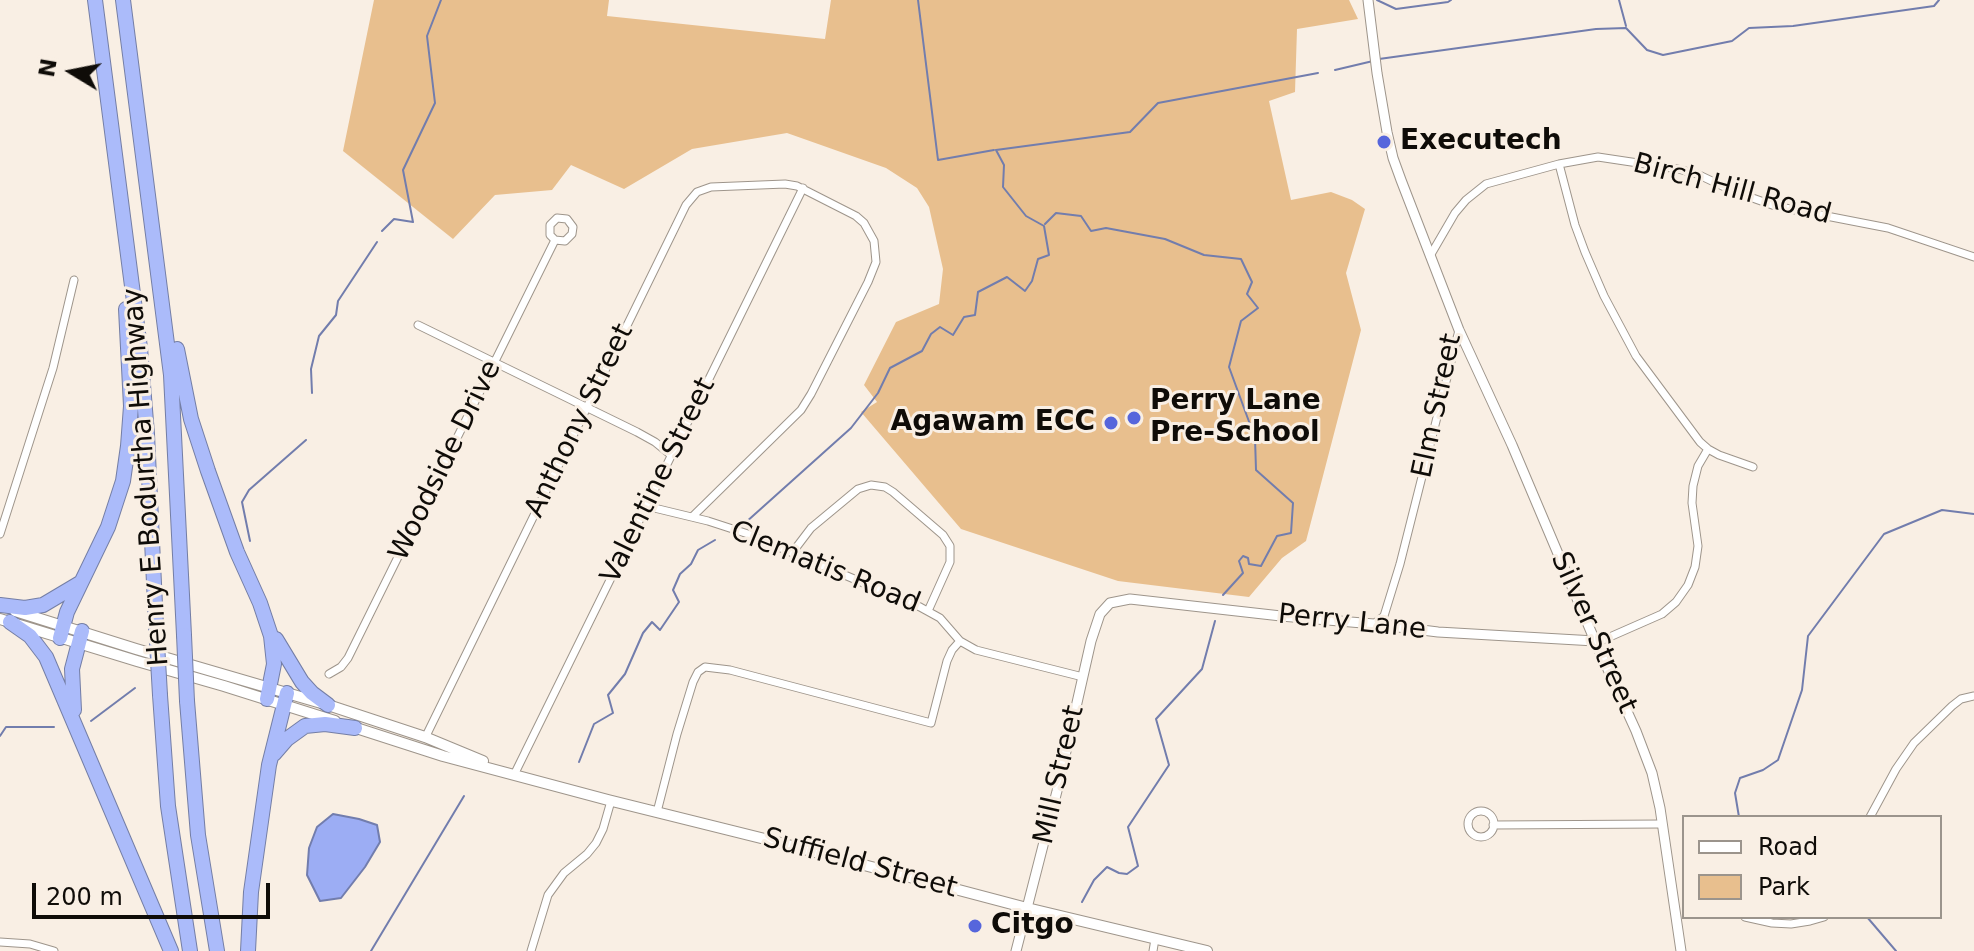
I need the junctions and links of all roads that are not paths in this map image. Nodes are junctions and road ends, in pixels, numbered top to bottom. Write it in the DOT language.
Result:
graph roads {
  1 [pos="95,0"];
  2 [pos="123,0"];
  3 [pos="1368,0"];
  4 [pos="1559,164"];
  5 [pos="117,177"];
  6 [pos="803,188"];
  7 [pos="153,231"];
  8 [pos="555,240"];
  9 [pos="1430,256"];
  10 [pos="1974,257"];
  11 [pos="74,280"];
  12 [pos="418,325"];
  13 [pos="1459,330"];
  14 [pos="496,362"];
  15 [pos="587,407"];
  16 [pos="1708,449"];
  17 [pos="671,455"];
  18 [pos="1753,467"];
  19 [pos="646,506"];
  20 [pos="692,517"];
  21 [pos="0,534"];
  22 [pos="792,553"];
  23 [pos="80,582"];
  24 [pos="1110,603"];
  25 [pos="0,606"];
  26 [pos="928,611"];
  27 [pos="5,621"];
  28 [pos="266,621"];
  29 [pos="1374,624"];
  30 [pos="61,632"];
  31 [pos="80,637"];
  32 [pos="960,641"];
  33 [pos="1596,642"];
  34 [pos="329,674"];
  35 [pos="1083,677"];
  36 [pos="268,693"];
  37 [pos="1974,696"];
  38 [pos="285,699"];
  39 [pos="328,705"];
  40 [pos="355,728"];
  41 [pos="79,734"];
  42 [pos="425,737"];
  43 [pos="420,749"];
  44 [pos="269,765"];
  45 [pos="514,775"];
  46 [pos="611,801"];
  47 [pos="657,812"];
  48 [pos="1871,815"];
  49 [pos="1662,824"];
  50 [pos="1493,825"];
  51 [pos="1027,908"];
  52 [pos="1680,913"];
  53 [pos="1754,919"];
  54 [pos="1817,919"];
  55 [pos="1155,939"];
  56 [pos="0,942"];
  57 [pos="54,951"];
  58 [pos="171,951"];
  59 [pos="190,951"];
  60 [pos="217,951"];
  61 [pos="248,951"];
  62 [pos="531,951"];
  63 [pos="1016,951"];
  64 [pos="1153,951"];
  65 [pos="1207,951"];
  66 [pos="1681,951"];
  1 -- 5 [label="highway, Henry E Bodurtha Highway"];
  2 -- 7 [label="highway, Henry E Bodurtha Highway"];
  3 -- 9 [label="street, Elm Street"];
  4 -- 9 [label="street, Birch Hill Road"];
  4 -- 10 [label="street, Birch Hill Road"];
  4 -- 16 [label="street"];
  5 -- 23 [label="highway"];
  5 -- 59 [label="highway, Henry E Bodurtha Highway, bridge"];
  6 -- 15 [label="street, Anthony Street"];
  6 -- 17 [label="street, Valentine Street"];
  6 -- 20 [label="street"];
  7 -- 28 [label="highway"];
  7 -- 60 [label="highway, Henry E Bodurtha Highway, bridge"];
  8 -- 14 [label="street, Woodside Drive"];
  9 -- 13 [label="street, Elm Street"];
  11 -- 21 [label="street"];
  12 -- 14 [label="street"];
  13 -- 29 [label="street, Elm Street"];
  13 -- 33 [label="street, Silver Street"];
  14 -- 15 [label="street"];
  14 -- 34 [label="street, Woodside Drive"];
  15 -- 17 [label="street"];
  15 -- 42 [label="street, Anthony Street"];
  16 -- 18 [label="street"];
  16 -- 33 [label="street"];
  17 -- 19 [label="street, Valentine Street"];
  19 -- 20 [label="street, Clematis Road"];
  19 -- 45 [label="street, Valentine Street"];
  20 -- 22 [label="street, Clematis Road"];
  22 -- 26 [label="street, Clematis Road"];
  22 -- 26 [label="street"];
  23 -- 25 [label="highway"];
  23 -- 30 [label="highway"];
  24 -- 29 [label="street, Perry Lane"];
  24 -- 35 [label="street, Mill Street"];
  25 -- 30 [label="main road, Suffield Street"];
  26 -- 32 [label="street, Clematis Road"];
  27 -- 30 [label="main road, Suffield Street"];
  27 -- 41 [label="highway"];
  28 -- 36 [label="highway"];
  28 -- 39 [label="highway"];
  29 -- 33 [label="street, Perry Lane"];
  30 -- 31 [label="main road, Suffield Street"];
  31 -- 36 [label="main road, Suffield Street"];
  31 -- 41 [label="highway"];
  32 -- 35 [label="street, Clematis Road"];
  32 -- 47 [label="street"];
  33 -- 49 [label="street, Silver Street"];
  35 -- 51 [label="street, Mill Street"];
  36 -- 38 [label="main road, Suffield Street"];
  37 -- 48 [label="street"];
  38 -- 39 [label="main road, Suffield Street"];
  38 -- 40 [label="main road, Suffield Street"];
  38 -- 44 [label="highway"];
  39 -- 42 [label="main road, Suffield Street"];
  40 -- 43 [label="main road, Suffield Street"];
  40 -- 44 [label="highway"];
  41 -- 58 [label="highway"];
  42 -- 43 [label="street, Anthony Street"];
  42 -- 45 [label="main road, Suffield Street"];
  43 -- 45 [label="main road, Suffield Street"];
  44 -- 61 [label="highway"];
  45 -- 46 [label="main road, Suffield Street"];
  46 -- 47 [label="main road, Suffield Street"];
  46 -- 62 [label="street"];
  47 -- 51 [label="main road, Suffield Street"];
  49 -- 50 [label="street"];
  49 -- 52 [label="street, Silver Street"];
  51 -- 55 [label="main road, Suffield Street"];
  51 -- 63 [label="street, Mill Street"];
  52 -- 66 [label="street, Silver Street"];
  53 -- 54 [label="street"];
  55 -- 64 [label="street"];
  55 -- 65 [label="main road, Suffield Street"];
  56 -- 57 [label="street"];
}
